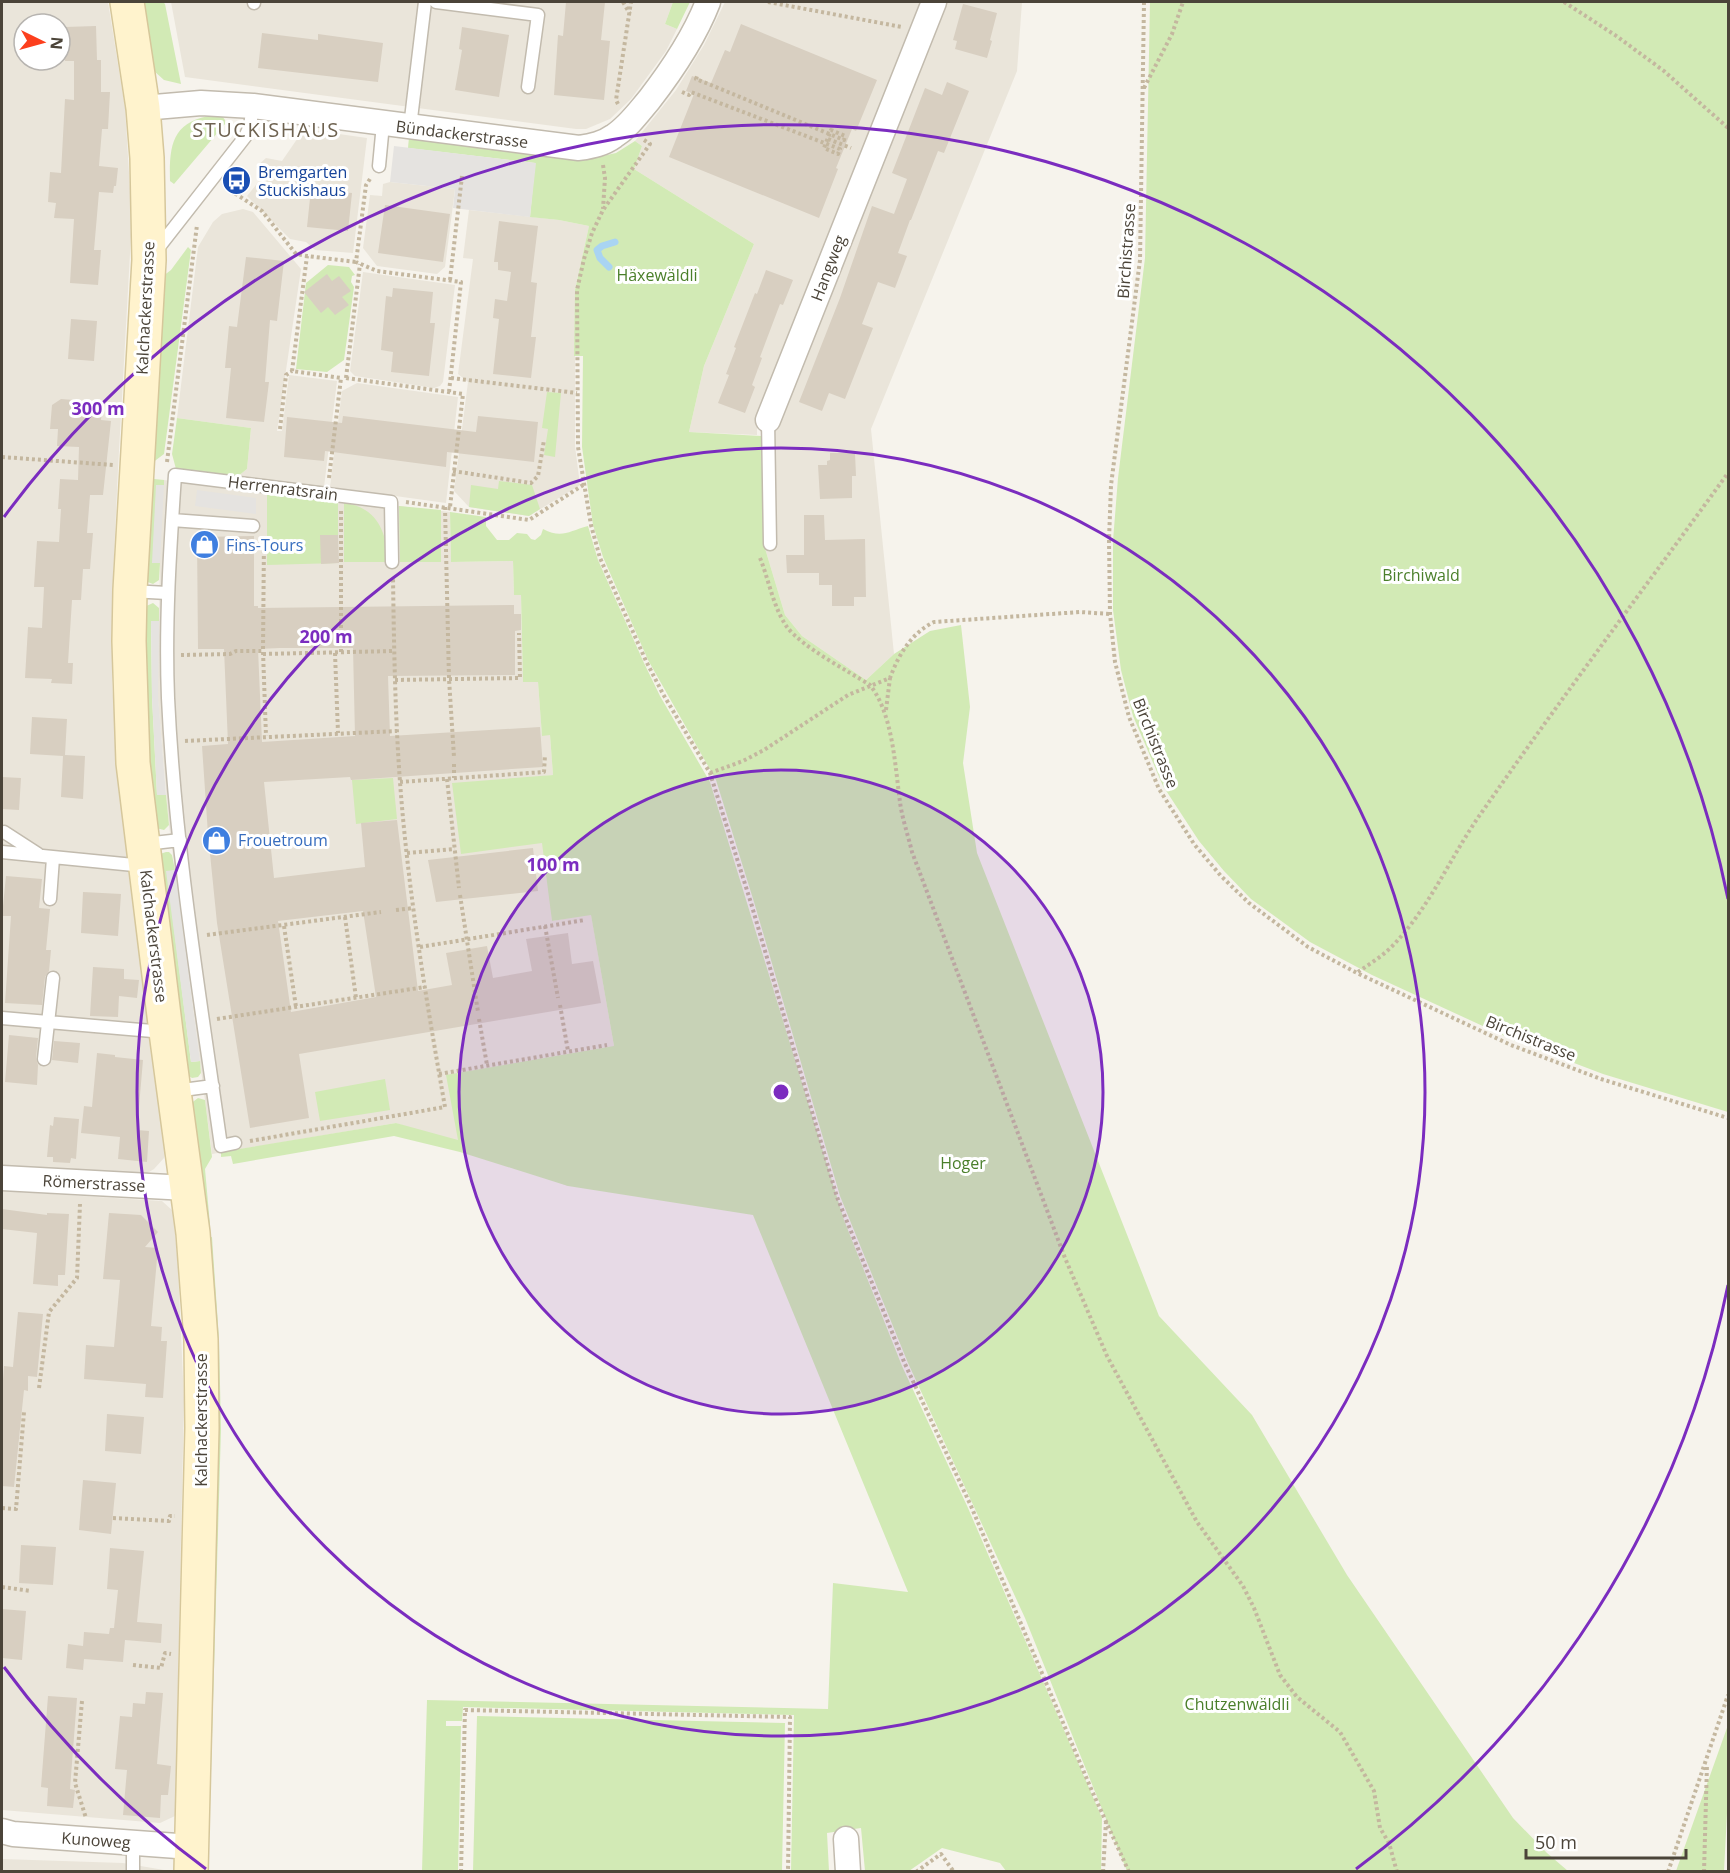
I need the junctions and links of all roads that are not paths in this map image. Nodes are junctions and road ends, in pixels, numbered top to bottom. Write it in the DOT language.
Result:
graph roads {
  1 [pos="127,2"];
  2 [pos="425,2"];
  3 [pos="436,2"];
  4 [pos="708,2"];
  5 [pos="932,8"];
  6 [pos="528,87"];
  7 [pos="253,106"];
  8 [pos="143,108"];
  9 [pos="384,124"];
  10 [pos="410,128"];
  11 [pos="380,166"];
  12 [pos="149,260"];
  13 [pos="768,420"];
  14 [pos="160,472"];
  15 [pos="172,520"];
  16 [pos="253,526"];
  17 [pos="770,544"];
  18 [pos="392,562"];
  19 [pos="130,590"];
  20 [pos="167,593"];
  21 [pos="4,832"];
  22 [pos="180,840"];
  23 [pos="2,852"];
  24 [pos="144,856"];
  25 [pos="47,857"];
  26 [pos="50,899"];
  27 [pos="53,978"];
  28 [pos="2,1018"];
  29 [pos="48,1022"];
  30 [pos="166,1032"];
  31 [pos="44,1059"];
  32 [pos="213,1086"];
  33 [pos="174,1091"];
  34 [pos="235,1143"];
  35 [pos="2,1178"];
  36 [pos="187,1188"];
  37 [pos="2,1831"];
  38 [pos="846,1839"];
  39 [pos="133,1843"];
  40 [pos="191,1859"];
  41 [pos="133,1872"];
  42 [pos="848,1872"];
  1 -- 8 [label="street, Kalchackerstrasse"];
  2 -- 10 [label="lane"];
  3 -- 6 [label="lane"];
  4 -- 10 [label="street, Bündackerstrasse"];
  5 -- 13 [label="street, Hangweg"];
  7 -- 8 [label="street, Bündackerstrasse"];
  7 -- 9 [label="street, Bündackerstrasse"];
  7 -- 12 [label="lane"];
  8 -- 12 [label="street, Kalchackerstrasse"];
  9 -- 10 [label="street, Bündackerstrasse"];
  9 -- 11 [label="lane"];
  12 -- 14 [label="street, Kalchackerstrasse"];
  13 -- 17 [label="lane, Hangweg"];
  14 -- 15 [label="lane"];
  14 -- 18 [label="lane, Herrenratsrain"];
  14 -- 19 [label="street, Kalchackerstrasse"];
  15 -- 16 [label="lane"];
  15 -- 20 [label="lane"];
  19 -- 20 [label="lane"];
  19 -- 24 [label="street, Kalchackerstrasse"];
  20 -- 22 [label="lane"];
  21 -- 25 [label="lane"];
  22 -- 24 [label="lane"];
  22 -- 32 [label="lane"];
  23 -- 25 [label="lane"];
  24 -- 25 [label="lane"];
  24 -- 30 [label="street, Kalchackerstrasse"];
  25 -- 26 [label="lane"];
  27 -- 29 [label="lane"];
  28 -- 29 [label="lane"];
  29 -- 30 [label="lane"];
  29 -- 31 [label="lane"];
  30 -- 33 [label="street, Kalchackerstrasse"];
  32 -- 33 [label="lane"];
  32 -- 34 [label="lane"];
  33 -- 36 [label="street, Kalchackerstrasse"];
  35 -- 36 [label="street, Römerstrasse"];
  36 -- 40 [label="street, Kalchackerstrasse"];
  37 -- 39 [label="street, Kunoweg"];
  38 -- 42 [label="street"];
  39 -- 40 [label="street, Kunoweg"];
  39 -- 41 [label="lane"];
}
